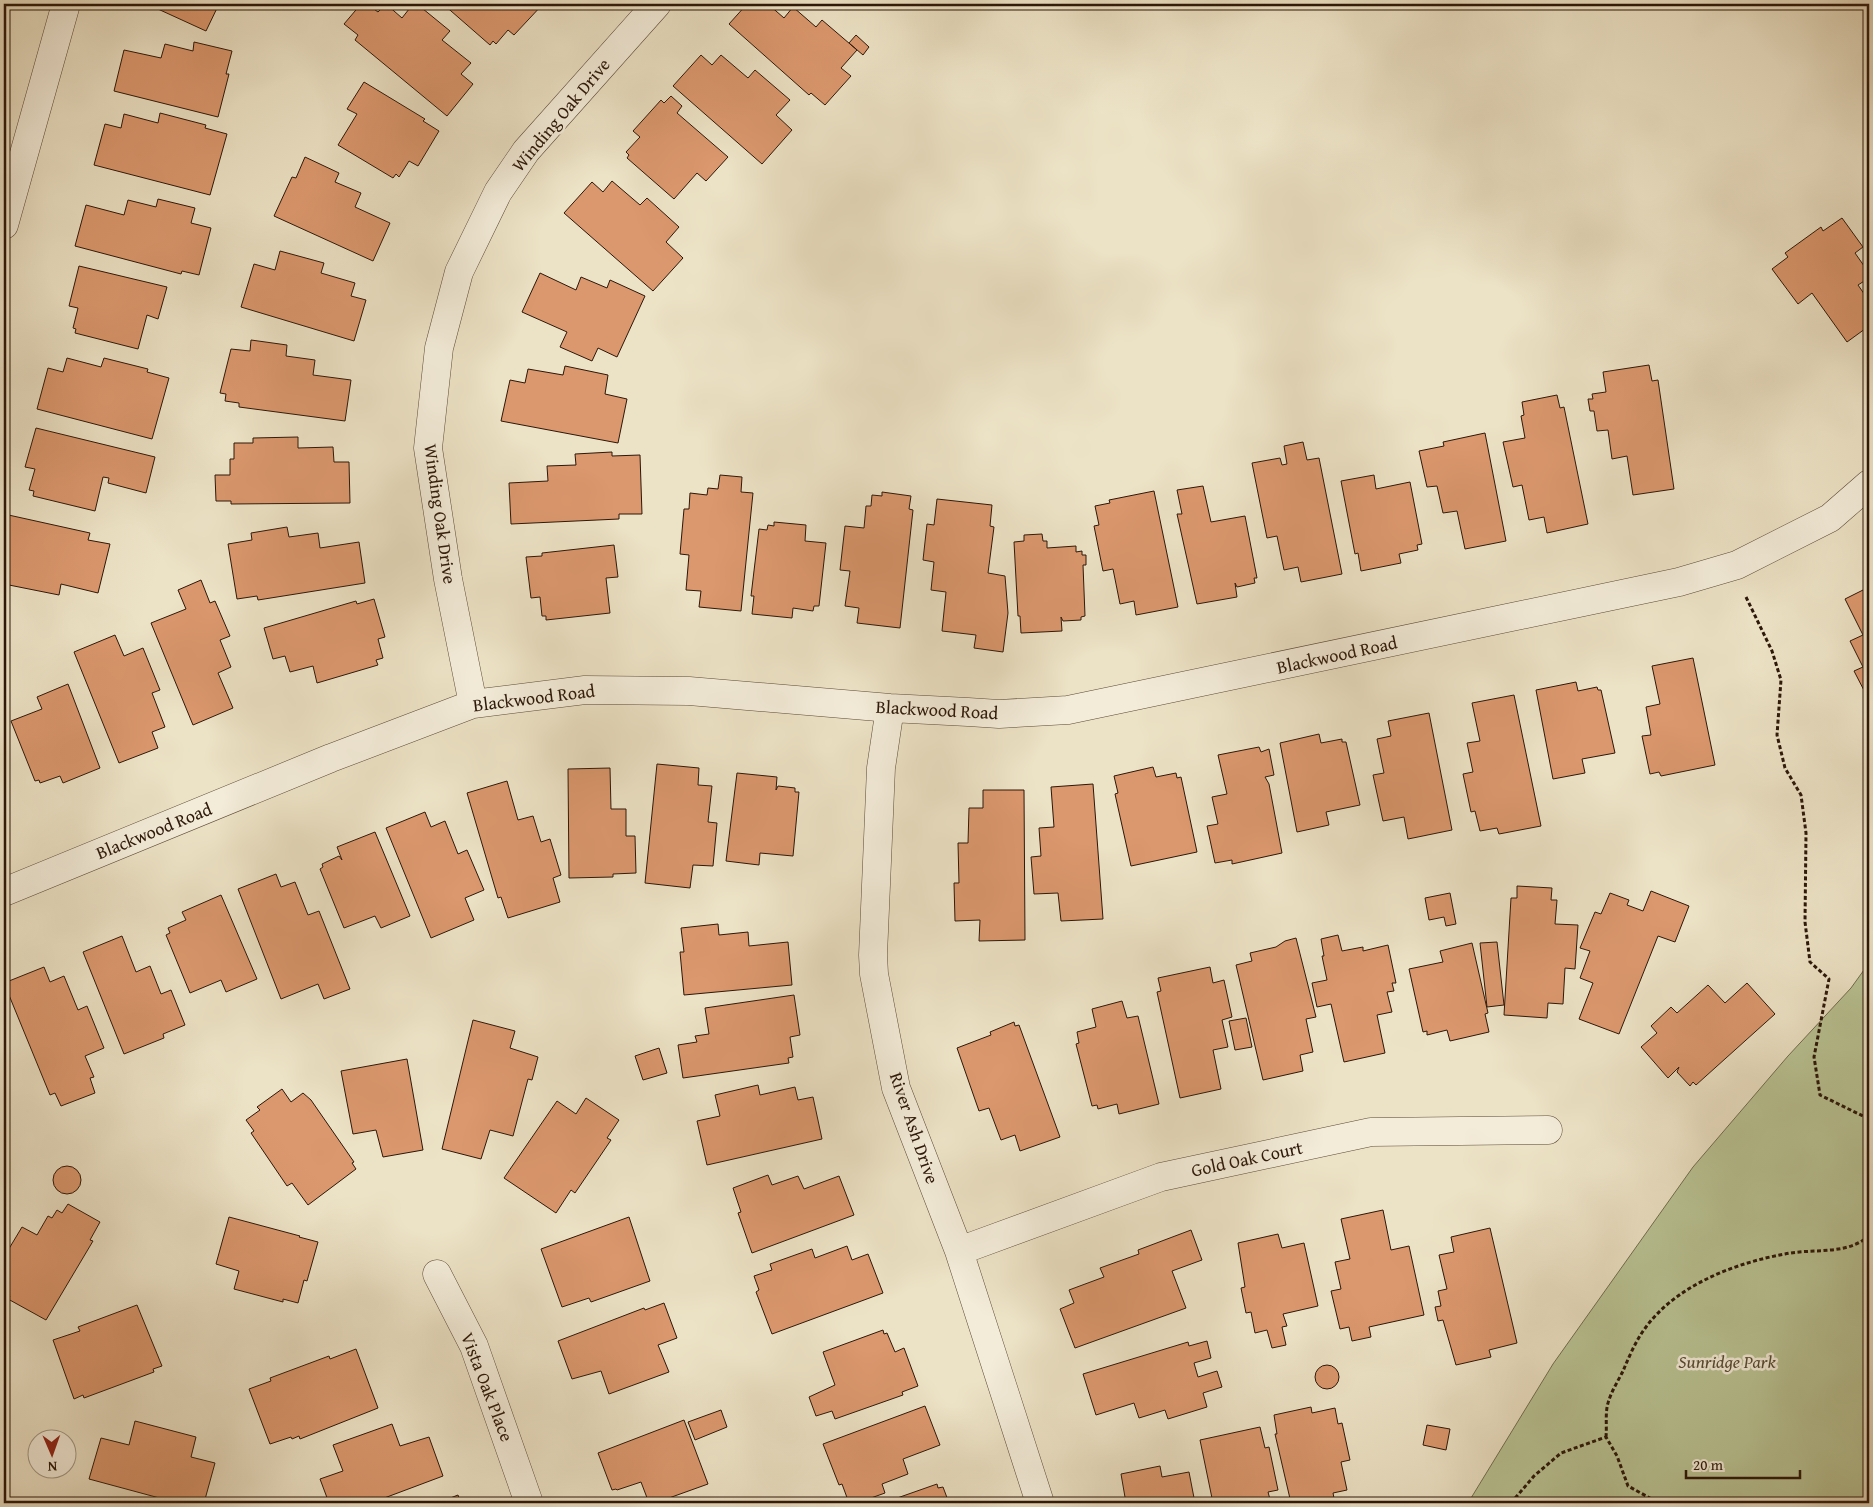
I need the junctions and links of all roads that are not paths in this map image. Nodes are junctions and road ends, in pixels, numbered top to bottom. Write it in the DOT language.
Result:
graph roads {
  1 [pos="66,4"];
  2 [pos="657,4"];
  3 [pos="4,225"];
  4 [pos="1869,484"];
  5 [pos="473,704"];
  6 [pos="890,708"];
  7 [pos="4,892"];
  8 [pos="1548,1130"];
  9 [pos="959,1251"];
  10 [pos="437,1274"];
  11 [pos="529,1503"];
  12 [pos="1040,1503"];
  1 -- 3 [label="street"];
  2 -- 5 [label="street, Winding Oak Drive"];
  4 -- 6 [label="street, Blackwood Road"];
  5 -- 6 [label="street, Blackwood Road"];
  5 -- 7 [label="street, Blackwood Road"];
  6 -- 9 [label="street, River Ash Drive"];
  8 -- 9 [label="street, Gold Oak Court"];
  9 -- 12 [label="street, River Ash Drive"];
  10 -- 11 [label="street, Vista Oak Place"];
}
